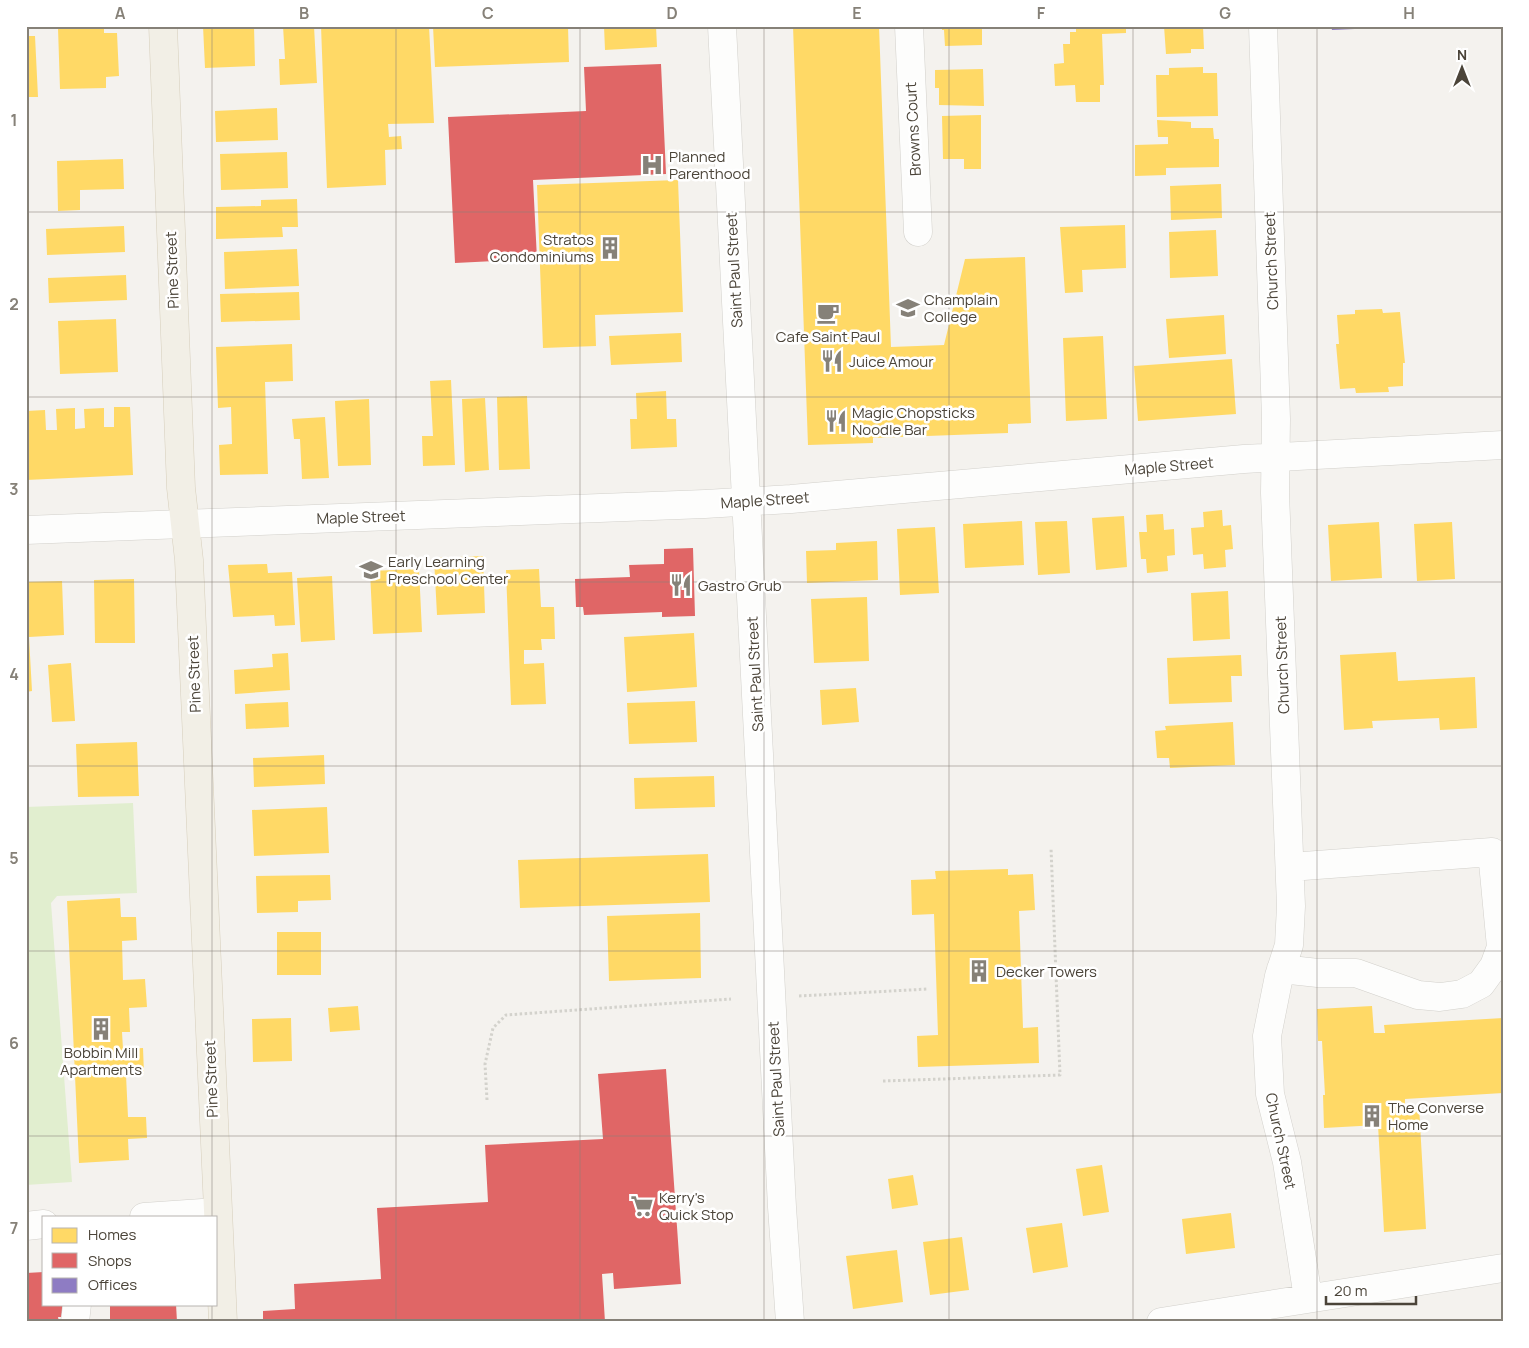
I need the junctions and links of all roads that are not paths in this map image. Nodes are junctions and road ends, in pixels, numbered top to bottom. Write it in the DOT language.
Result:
graph roads {
  1 [pos="163,26"];
  2 [pos="722,26"];
  3 [pos="908,26"];
  4 [pos="1263,26"];
  5 [pos="918,232"];
  6 [pos="1503,445"];
  7 [pos="1276,457"];
  8 [pos="747,502"];
  9 [pos="185,523"];
  10 [pos="26,530"];
  11 [pos="1290,867"];
  12 [pos="1282,968"];
  13 [pos="217,1212"];
  14 [pos="159,1216"];
  15 [pos="217,1216"];
  16 [pos="42,1224"];
  17 [pos="26,1226"];
  18 [pos="218,1268"];
  19 [pos="1503,1268"];
  20 [pos="1308,1298"];
  21 [pos="77,1306"];
  22 [pos="75,1322"];
  23 [pos="223,1322"];
  24 [pos="790,1322"];
  25 [pos="1161,1322"];
  1 -- 9 [label="main road, Pine Street"];
  2 -- 8 [label="street, Saint Paul Street"];
  3 -- 5 [label="street, Browns Court"];
  4 -- 7 [label="street, Church Street"];
  6 -- 7 [label="street, Maple Street"];
  7 -- 8 [label="street, Maple Street"];
  7 -- 11 [label="street, Church Street"];
  8 -- 9 [label="street, Maple Street"];
  8 -- 24 [label="street, Saint Paul Street"];
  9 -- 10 [label="street, Maple Street"];
  9 -- 13 [label="main road, Pine Street"];
  11 -- 12 [label="street, Church Street"];
  11 -- 12 [label="street"];
  12 -- 20 [label="street, Church Street"];
  13 -- 14 [label="street"];
  13 -- 15 [label="main road, Pine Street"];
  16 -- 17 [label="street"];
  18 -- 23 [label="main road, Pine Street"];
  19 -- 20 [label="street"];
  20 -- 25 [label="street"];
  21 -- 22 [label="street"];
}
